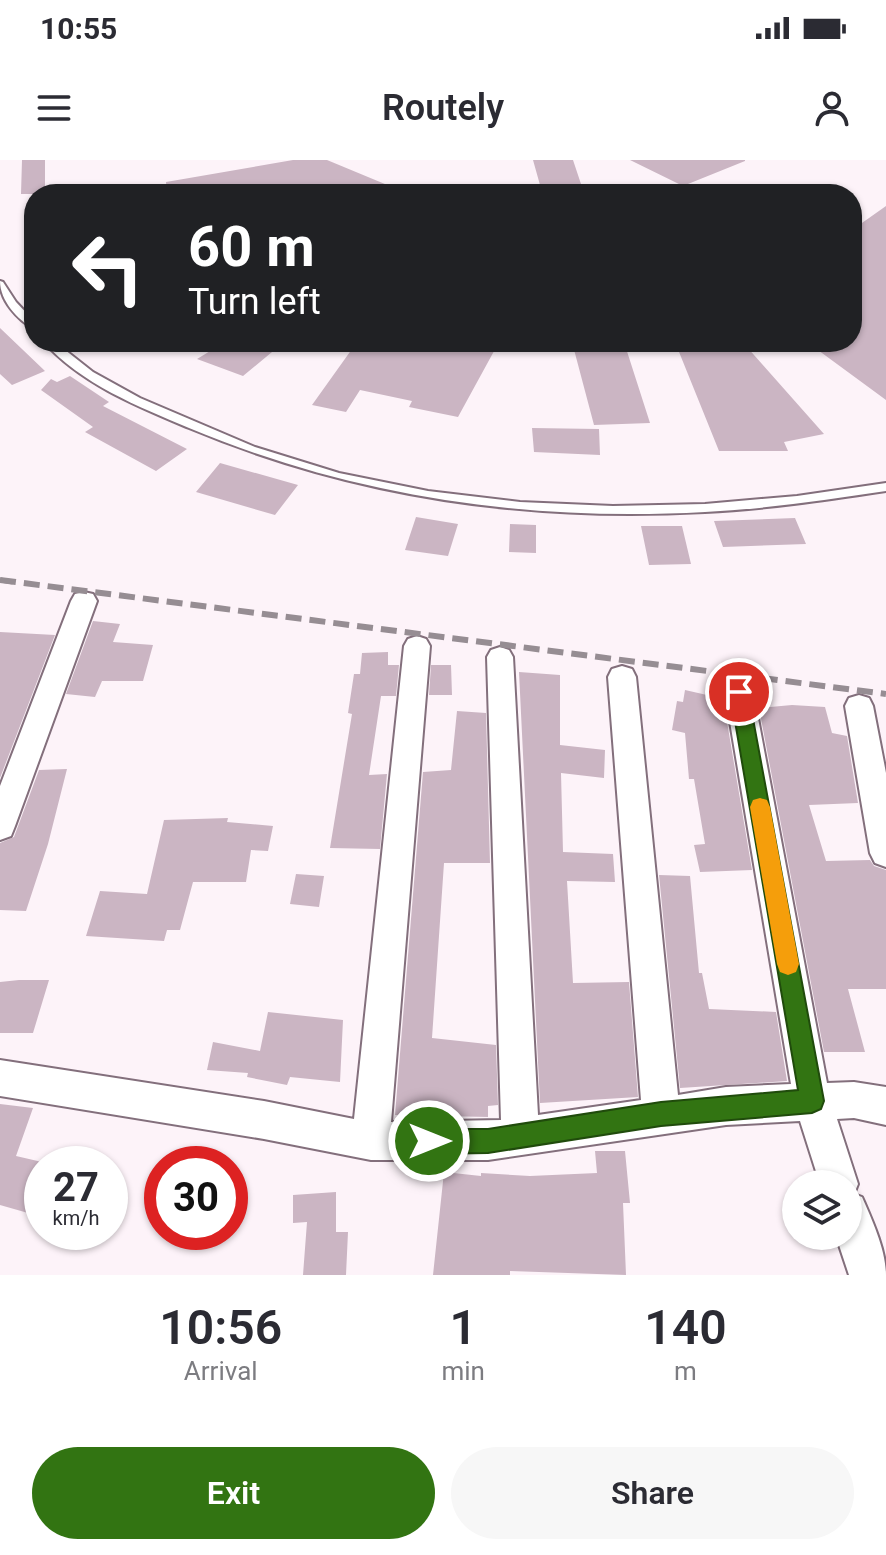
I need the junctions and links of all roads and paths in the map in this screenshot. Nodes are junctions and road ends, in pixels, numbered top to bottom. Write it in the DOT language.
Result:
graph roads {
  1 [pos="0,284"];
  2 [pos="24,316"];
  3 [pos="58,352"];
  4 [pos="886,487"];
  5 [pos="84,601"];
  6 [pos="417,646"];
  7 [pos="500,657"];
  8 [pos="622,677"];
  9 [pos="739,692"];
  10 [pos="859,706"];
  11 [pos="0,826"];
  12 [pos="886,853"];
  13 [pos="0,1078"];
  14 [pos="812,1101"];
  15 [pos="886,1106"];
  16 [pos="661,1114"];
  17 [pos="520,1137"];
  18 [pos="371,1141"];
  19 [pos="834,1170"];
  20 [pos="861,1250"];
  21 [pos="869,1275"];
  1 -- 2 [label="lane"];
  3 -- 4 [label="lane"];
  5 -- 11 [label="street"];
  6 -- 18 [label="street"];
  7 -- 17 [label="street"];
  8 -- 16 [label="street"];
  9 -- 14 [label="street"];
  10 -- 12 [label="street"];
  13 -- 18 [label="street"];
  14 -- 15 [label="street"];
  14 -- 16 [label="street"];
  14 -- 19 [label="street"];
  16 -- 17 [label="street"];
  17 -- 18 [label="street"];
  20 -- 21 [label="street"];
}
